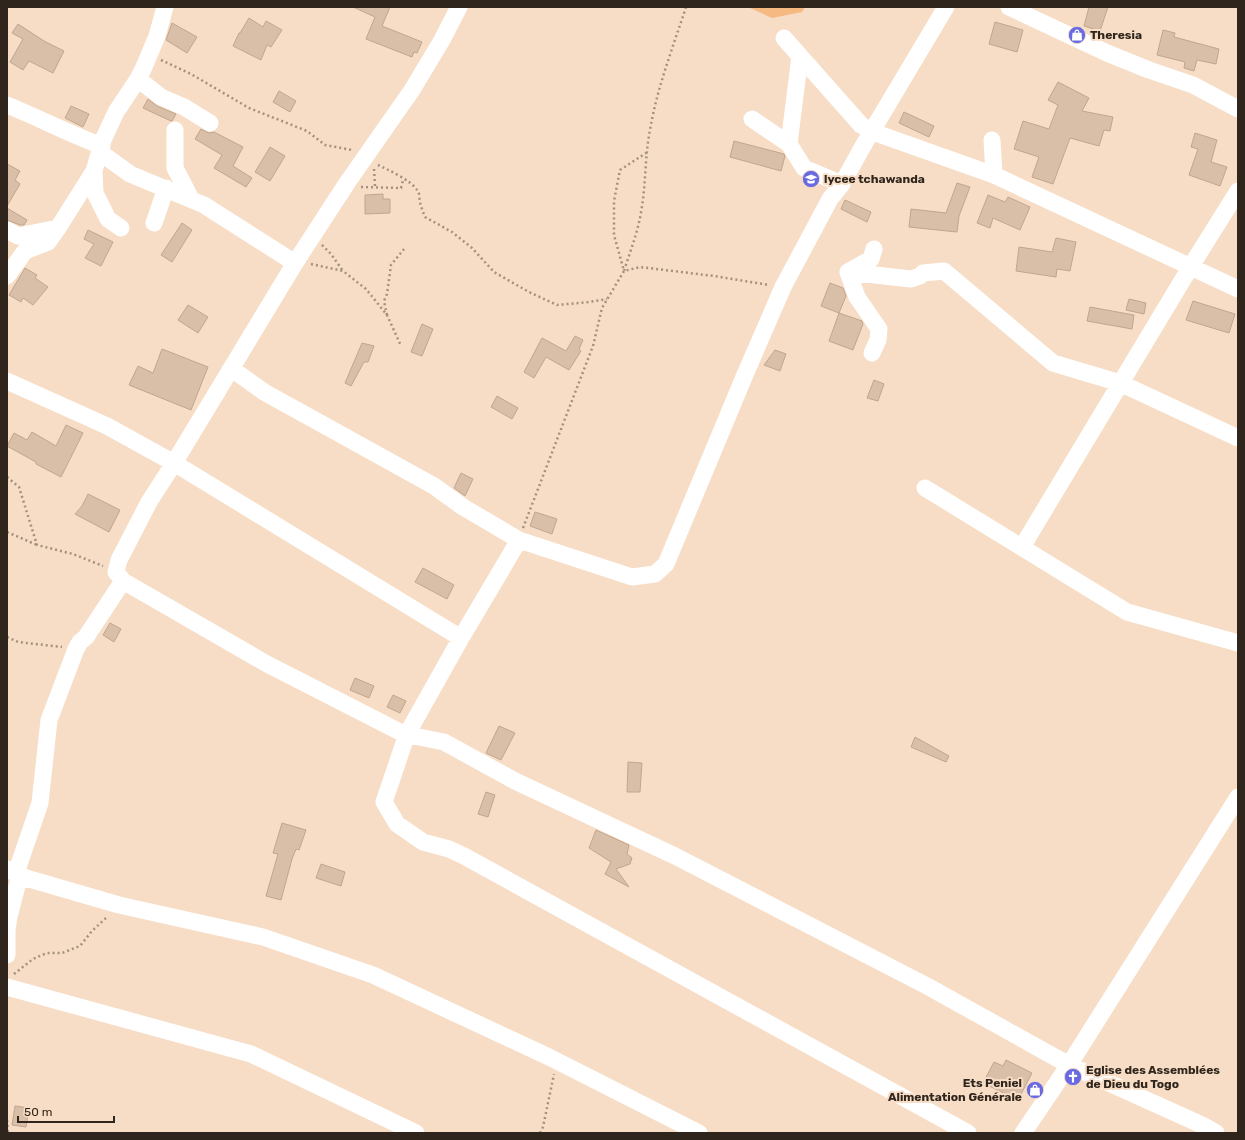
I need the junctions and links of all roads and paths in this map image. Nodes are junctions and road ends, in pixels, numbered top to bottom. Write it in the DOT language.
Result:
graph roads {
  1 [pos="165,7"];
  2 [pos="459,7"];
  3 [pos="686,7"];
  4 [pos="946,7"];
  5 [pos="1009,7"];
  6 [pos="784,38"];
  7 [pos="150,55"];
  8 [pos="800,56"];
  9 [pos="138,79"];
  10 [pos="7,105"];
  11 [pos="1238,109"];
  12 [pos="752,119"];
  13 [pos="210,123"];
  14 [pos="175,130"];
  15 [pos="873,132"];
  16 [pos="992,140"];
  17 [pos="789,144"];
  18 [pos="101,150"];
  19 [pos="646,152"];
  20 [pos="368,154"];
  21 [pos="94,171"];
  22 [pos="994,175"];
  23 [pos="403,180"];
  24 [pos="347,183"];
  25 [pos="842,184"];
  26 [pos="375,187"];
  27 [pos="166,188"];
  28 [pos="1238,191"];
  29 [pos="191,199"];
  30 [pos="154,223"];
  31 [pos="58,228"];
  32 [pos="121,228"];
  33 [pos="7,230"];
  34 [pos="311,240"];
  35 [pos="404,249"];
  36 [pos="874,249"];
  37 [pos="295,263"];
  38 [pos="1190,266"];
  39 [pos="343,271"];
  40 [pos="624,271"];
  41 [pos="848,272"];
  42 [pos="7,276"];
  43 [pos="783,288"];
  44 [pos="1238,289"];
  45 [pos="608,299"];
  46 [pos="387,315"];
  47 [pos="401,346"];
  48 [pos="872,353"];
  49 [pos="232,369"];
  50 [pos="7,382"];
  51 [pos="1120,383"];
  52 [pos="1238,438"];
  53 [pos="174,464"];
  54 [pos="7,477"];
  55 [pos="924,488"];
  56 [pos="7,532"];
  57 [pos="519,540"];
  58 [pos="37,545"];
  59 [pos="1022,547"];
  60 [pos="119,576"];
  61 [pos="7,637"];
  62 [pos="461,638"];
  63 [pos="1238,643"];
  64 [pos="76,649"];
  65 [pos="407,734"];
  66 [pos="1235,806"];
  67 [pos="17,873"];
  68 [pos="119,905"];
  69 [pos="7,955"];
  70 [pos="10,981"];
  71 [pos="549,1057"];
  72 [pos="1069,1065"];
  73 [pos="7,1120"];
  74 [pos="8,1133"];
  75 [pos="416,1133"];
  76 [pos="540,1133"];
  77 [pos="699,1133"];
  78 [pos="968,1133"];
  79 [pos="1023,1133"];
  80 [pos="1216,1133"];
  1 -- 7 [label="street"];
  2 -- 20 [label="street"];
  3 -- 19 [label="path"];
  4 -- 15 [label="street"];
  5 -- 11 [label="street"];
  6 -- 8 [label="street"];
  7 -- 9 [label="street"];
  7 -- 20 [label="path"];
  8 -- 15 [label="street"];
  8 -- 17 [label="street"];
  9 -- 13 [label="street"];
  9 -- 18 [label="street"];
  10 -- 18 [label="street"];
  12 -- 17 [label="street"];
  14 -- 29 [label="street"];
  15 -- 22 [label="street"];
  15 -- 25 [label="street"];
  16 -- 22 [label="street"];
  17 -- 25 [label="street"];
  18 -- 21 [label="street"];
  18 -- 27 [label="street"];
  19 -- 40 [label="path"];
  19 -- 40 [label="path"];
  20 -- 24 [label="street"];
  21 -- 31 [label="street"];
  21 -- 32 [label="street"];
  22 -- 38 [label="street"];
  23 -- 26 [label="path"];
  23 -- 26 [label="path"];
  23 -- 45 [label="path"];
  24 -- 26 [label="path"];
  24 -- 34 [label="street"];
  25 -- 43 [label="street"];
  27 -- 29 [label="street"];
  27 -- 30 [label="street"];
  28 -- 38 [label="street"];
  29 -- 37 [label="street"];
  31 -- 33 [label="street"];
  31 -- 42 [label="street"];
  34 -- 37 [label="street"];
  34 -- 39 [label="path"];
  35 -- 46 [label="path"];
  36 -- 41 [label="street"];
  37 -- 39 [label="path"];
  37 -- 49 [label="street"];
  38 -- 44 [label="street"];
  38 -- 51 [label="street"];
  39 -- 46 [label="path"];
  40 -- 43 [label="path"];
  40 -- 45 [label="path"];
  41 -- 48 [label="street"];
  41 -- 51 [label="street"];
  43 -- 57 [label="street"];
  45 -- 57 [label="path"];
  46 -- 47 [label="path"];
  49 -- 53 [label="street"];
  49 -- 57 [label="street"];
  50 -- 53 [label="street"];
  51 -- 52 [label="street"];
  51 -- 59 [label="street"];
  53 -- 60 [label="street"];
  53 -- 62 [label="street"];
  54 -- 58 [label="path"];
  55 -- 59 [label="street"];
  56 -- 58 [label="path"];
  57 -- 62 [label="street"];
  58 -- 60 [label="path"];
  59 -- 63 [label="street"];
  60 -- 64 [label="street"];
  60 -- 65 [label="street"];
  61 -- 64 [label="path"];
  62 -- 65 [label="street"];
  64 -- 67 [label="street"];
  65 -- 72 [label="street"];
  65 -- 78 [label="street"];
  66 -- 72 [label="street"];
  67 -- 68 [label="street"];
  67 -- 69 [label="street"];
  68 -- 70 [label="path"];
  68 -- 71 [label="street"];
  70 -- 75 [label="street"];
  71 -- 76 [label="path"];
  71 -- 77 [label="street"];
  72 -- 79 [label="street"];
  72 -- 80 [label="street"];
  73 -- 74 [label="path"];
}
